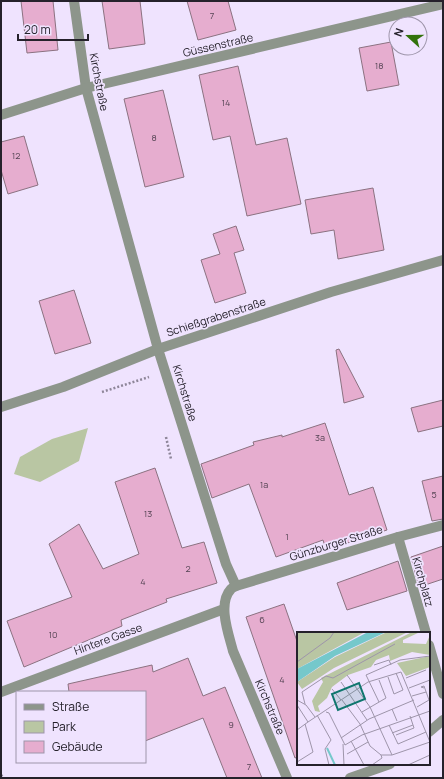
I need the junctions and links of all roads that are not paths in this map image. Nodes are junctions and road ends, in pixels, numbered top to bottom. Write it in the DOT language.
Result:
graph roads {
  1 [pos="74,1"];
  2 [pos="443,4"];
  3 [pos="86,88"];
  4 [pos="1,115"];
  5 [pos="443,260"];
  6 [pos="158,349"];
  7 [pos="1,407"];
  8 [pos="443,525"];
  9 [pos="398,537"];
  10 [pos="236,586"];
  11 [pos="224,609"];
  12 [pos="426,632"];
  13 [pos="430,648"];
  14 [pos="1,692"];
  15 [pos="443,694"];
  16 [pos="443,720"];
  17 [pos="430,731"];
  18 [pos="387,765"];
  19 [pos="287,778"];
  20 [pos="350,778"];
  1 -- 3 [label="street, Kirchstraße"];
  2 -- 3 [label="street, Güssenstraße"];
  3 -- 4 [label="street, Güssenstraße"];
  3 -- 6 [label="street, Kirchstraße"];
  5 -- 6 [label="street, Schießgrabenstraße"];
  6 -- 7 [label="street, Schießgrabenstraße"];
  6 -- 10 [label="street, Kirchstraße"];
  8 -- 9 [label="street, Günzburger Straße"];
  9 -- 10 [label="street, Günzburger Straße"];
  9 -- 12 [label="street, Kirchplatz"];
  10 -- 11 [label="street, Kirchstraße"];
  11 -- 14 [label="street, Hintere Gasse"];
  11 -- 19 [label="street, Kirchstraße"];
  13 -- 15 [label="street"];
  16 -- 17 [label="street"];
  18 -- 20 [label="street"];
}
